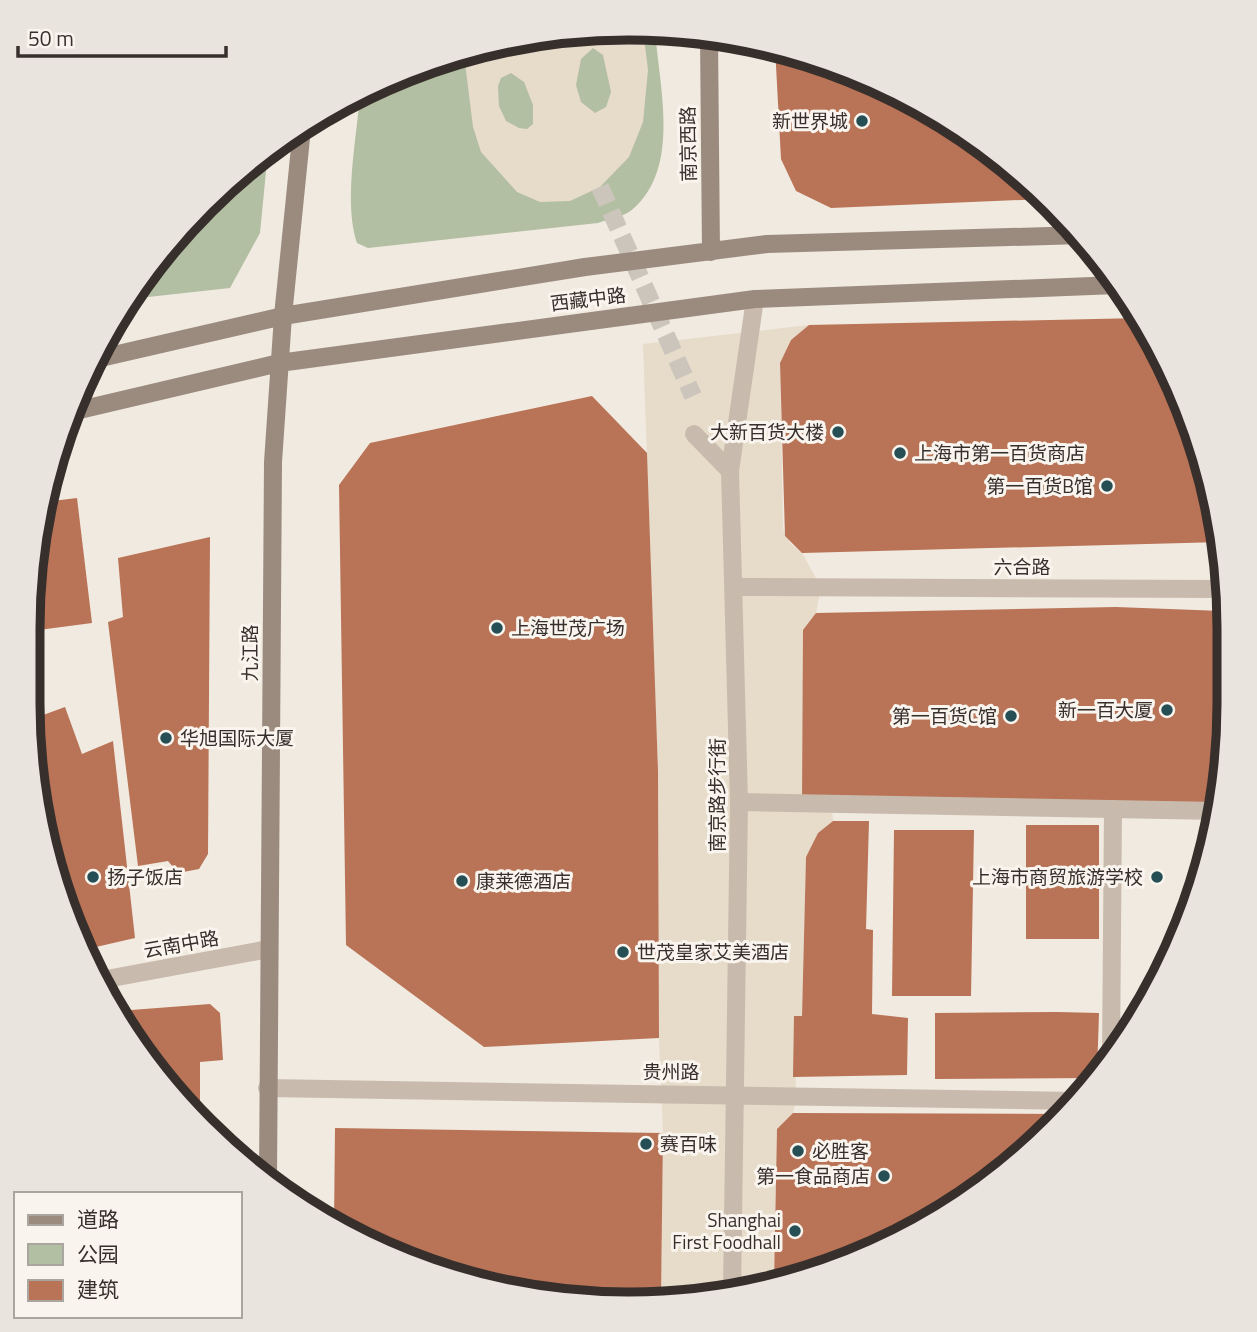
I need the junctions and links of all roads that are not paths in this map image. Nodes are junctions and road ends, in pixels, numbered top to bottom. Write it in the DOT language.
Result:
graph roads {
  1 [pos="709,46"];
  2 [pos="301,140"];
  3 [pos="1066,235"];
  4 [pos="711,251"];
  5 [pos="1106,285"];
  6 [pos="755,299"];
  7 [pos="283,316"];
  8 [pos="107,357"];
  9 [pos="279,363"];
  10 [pos="83,409"];
  11 [pos="694,434"];
  12 [pos="730,471"];
  13 [pos="734,587"];
  14 [pos="1215,589"];
  15 [pos="739,802"];
  16 [pos="1113,809"];
  17 [pos="1206,811"];
  18 [pos="269,949"];
  19 [pos="109,979"];
  20 [pos="1111,1040"];
  21 [pos="267,1088"];
  22 [pos="734,1094"];
  23 [pos="1062,1101"];
  24 [pos="268,1168"];
  25 [pos="732,1282"];
  1 -- 4 [label="main road, 南京西路"];
  2 -- 7 [label="main road, 九江路"];
  3 -- 4 [label="main road, 西藏中路"];
  4 -- 7 [label="main road, 西藏中路"];
  5 -- 6 [label="main road, 西藏中路"];
  6 -- 9 [label="main road, 西藏中路"];
  6 -- 12 [label="street, 南京路步行街"];
  7 -- 8 [label="main road, 西藏中路"];
  7 -- 9 [label="main road, 九江路"];
  9 -- 10 [label="main road, 西藏中路"];
  9 -- 18 [label="main road, 九江路"];
  11 -- 12 [label="street"];
  12 -- 13 [label="street, 南京路步行街"];
  13 -- 14 [label="street, 六合路"];
  13 -- 15 [label="street, 南京路步行街"];
  15 -- 16 [label="street"];
  15 -- 22 [label="street, 南京路步行街"];
  16 -- 17 [label="street"];
  16 -- 20 [label="street"];
  18 -- 19 [label="street, 云南中路"];
  18 -- 21 [label="main road, 九江路"];
  21 -- 22 [label="street, 贵州路"];
  21 -- 24 [label="main road, 九江路"];
  22 -- 23 [label="street, 贵州路"];
  22 -- 25 [label="street, 南京路步行街"];
}
